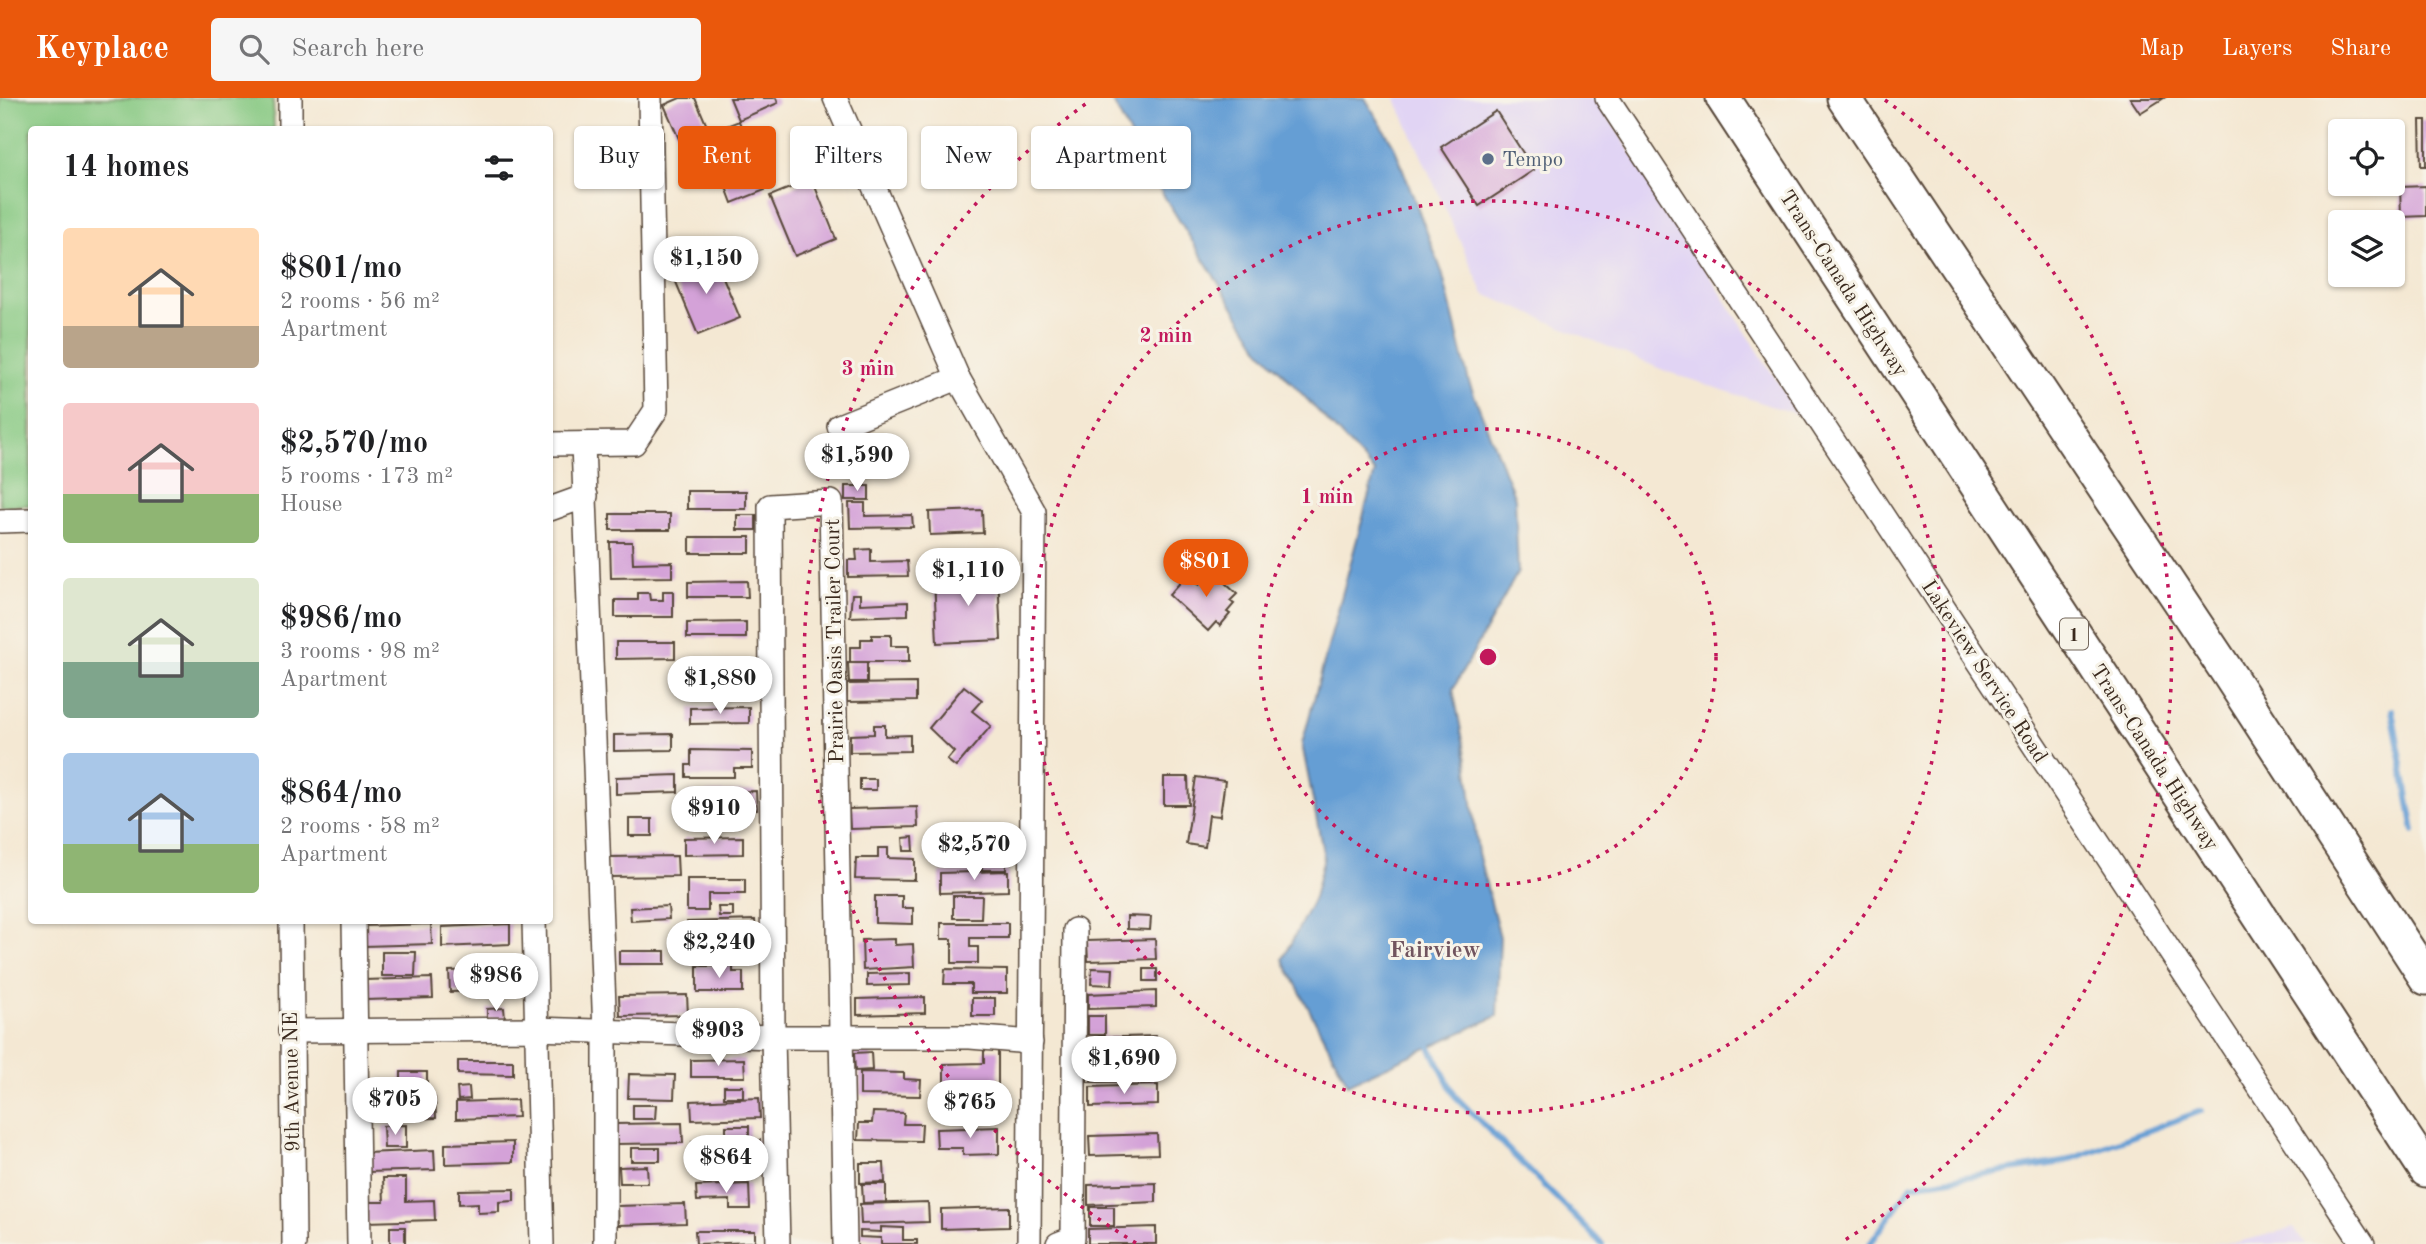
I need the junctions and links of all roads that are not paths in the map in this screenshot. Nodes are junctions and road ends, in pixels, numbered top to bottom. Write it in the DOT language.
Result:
graph roads {
  1 [pos="290,98"];
  2 [pos="650,98"];
  3 [pos="835,98"];
  4 [pos="1607,98"];
  5 [pos="1723,98"];
  6 [pos="1844,98"];
  7 [pos="290,126"];
  8 [pos="958,378"];
  9 [pos="839,426"];
  10 [pos="553,444"];
  11 [pos="583,444"];
  12 [pos="586,496"];
  13 [pos="553,508"];
  14 [pos="28,520"];
  15 [pos="0,521"];
  16 [pos="291,924"];
  17 [pos="354,924"];
  18 [pos="534,924"];
  19 [pos="1076,930"];
  20 [pos="2426,978"];
  21 [pos="536,1029"];
  22 [pos="356,1030"];
  23 [pos="290,1031"];
  24 [pos="606,1034"];
  25 [pos="774,1037"];
  26 [pos="843,1037"];
  27 [pos="1031,1042"];
  28 [pos="2426,1170"];
  29 [pos="293,1244"];
  30 [pos="359,1244"];
  31 [pos="542,1244"];
  32 [pos="605,1244"];
  33 [pos="778,1244"];
  34 [pos="845,1244"];
  35 [pos="1029,1244"];
  36 [pos="1058,1244"];
  37 [pos="2363,1244"];
  1 -- 7 [label="street"];
  2 -- 11 [label="street"];
  3 -- 8 [label="street"];
  4 -- 37 [label="street, Lakeview Service Road"];
  5 -- 28 [label="highway, Trans-Canada Highway / 1"];
  6 -- 20 [label="highway"];
  8 -- 9 [label="street"];
  8 -- 27 [label="street"];
  10 -- 11 [label="street"];
  11 -- 12 [label="street"];
  12 -- 13 [label="street"];
  12 -- 24 [label="street"];
  14 -- 15 [label="street"];
  16 -- 23 [label="street, 9th Avenue NE"];
  17 -- 22 [label="street"];
  18 -- 21 [label="street"];
  19 -- 36 [label="street"];
  21 -- 22 [label="street"];
  21 -- 24 [label="street"];
  21 -- 31 [label="street"];
  22 -- 23 [label="street"];
  22 -- 30 [label="street"];
  23 -- 29 [label="street, 9th Avenue NE"];
  24 -- 25 [label="street"];
  24 -- 32 [label="street"];
  25 -- 26 [label="street"];
  25 -- 26 [label="street, Prairie Oasis Trailer Court"];
  25 -- 33 [label="street, Prairie Oasis Trailer Court"];
  26 -- 27 [label="street"];
  26 -- 34 [label="street, Prairie Oasis Trailer Court"];
  27 -- 35 [label="street"];
}
